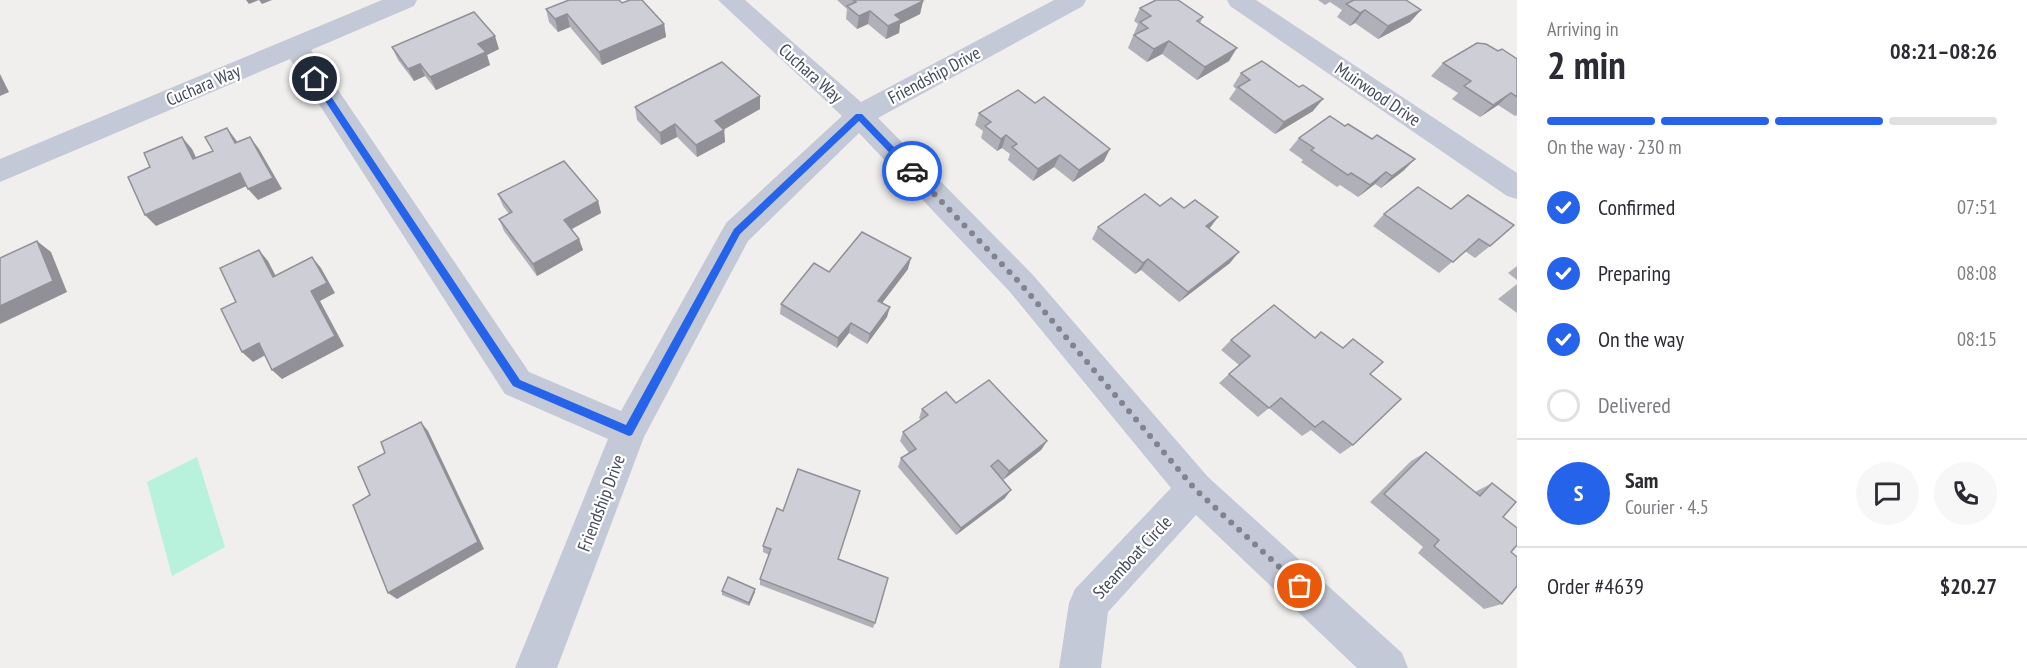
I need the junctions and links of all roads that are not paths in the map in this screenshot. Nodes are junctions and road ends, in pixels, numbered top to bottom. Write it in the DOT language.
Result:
graph roads {
  1 [pos="405,0"];
  2 [pos="730,0"];
  3 [pos="1074,0"];
  4 [pos="1239,0"];
  5 [pos="295,46"];
  6 [pos="859,116"];
  7 [pos="0,171"];
  8 [pos="1517,188"];
  9 [pos="629,431"];
  10 [pos="1195,489"];
  11 [pos="536,668"];
  12 [pos="1080,668"];
  13 [pos="1387,668"];
  1 -- 5 [label="street, Cuchara Way"];
  2 -- 6 [label="street, Cuchara Way"];
  3 -- 6 [label="street, Friendship Drive"];
  4 -- 8 [label="street, Muirwood Drive"];
  5 -- 7 [label="street, Cuchara Way"];
  5 -- 9 [label="street"];
  6 -- 9 [label="street, Friendship Drive"];
  6 -- 10 [label="street, Cuchara Way"];
  9 -- 11 [label="street, Friendship Drive"];
  10 -- 12 [label="street, Steamboat Circle"];
  10 -- 13 [label="street, Cuchara Way"];
}
